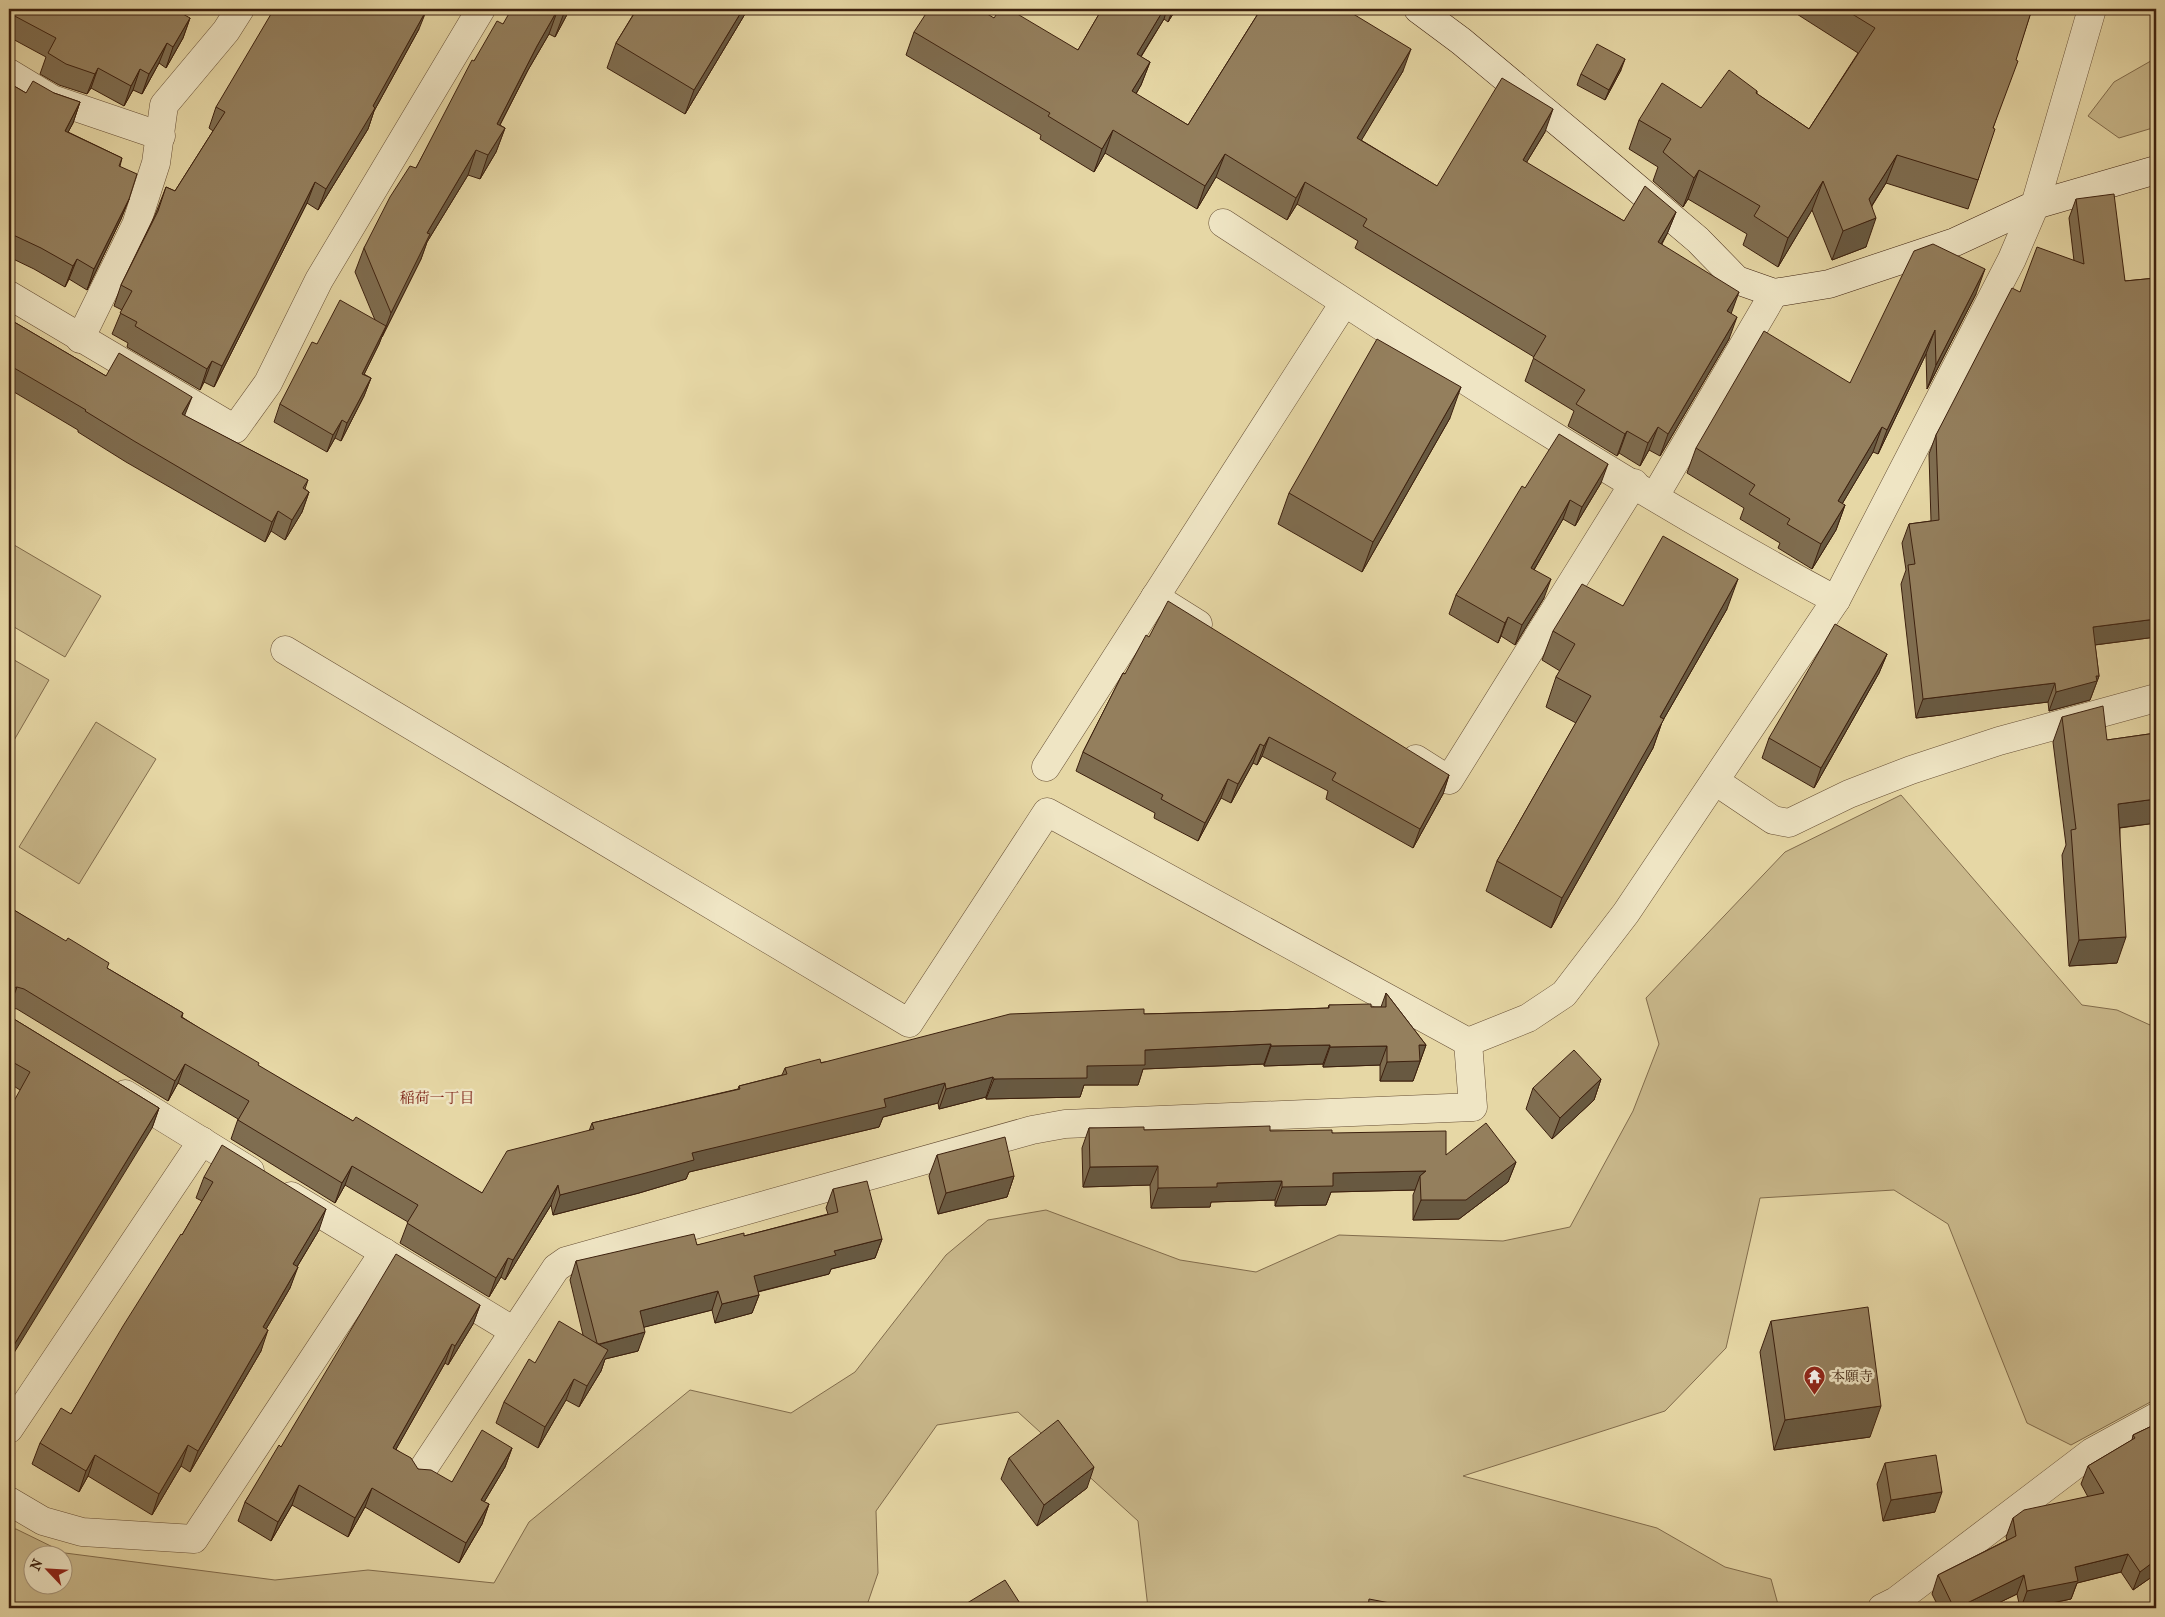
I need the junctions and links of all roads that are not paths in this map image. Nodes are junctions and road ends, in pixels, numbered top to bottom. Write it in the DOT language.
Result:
graph roads {
  1 [pos="240,9"];
  2 [pos="481,9"];
  3 [pos="1418,9"];
  4 [pos="2092,9"];
  5 [pos="9,73"];
  6 [pos="161,136"];
  7 [pos="2156,170"];
  8 [pos="2035,205"];
  9 [pos="1223,223"];
  10 [pos="1774,293"];
  11 [pos="9,295"];
  12 [pos="1344,302"];
  13 [pos="80,339"];
  14 [pos="1644,490"];
  15 [pos="1155,597"];
  16 [pos="1836,600"];
  17 [pos="1222,639"];
  18 [pos="286,650"];
  19 [pos="2156,698"];
  20 [pos="1391,744"];
  21 [pos="1046,767"];
  22 [pos="1715,781"];
  23 [pos="1468,1042"];
  24 [pos="103,1080"];
  25 [pos="202,1141"];
  26 [pos="384,1252"];
  27 [pos="514,1331"];
  28 [pos="2156,1417"];
  29 [pos="9,1428"];
  30 [pos="419,1475"];
  31 [pos="9,1501"];
  32 [pos="1882,1608"];
  1 -- 6 [label="street"];
  2 -- 13 [label="street"];
  3 -- 10 [label="street"];
  4 -- 8 [label="street"];
  5 -- 6 [label="street"];
  6 -- 13 [label="street"];
  7 -- 8 [label="street"];
  8 -- 10 [label="street"];
  8 -- 16 [label="street"];
  9 -- 12 [label="street"];
  10 -- 14 [label="street"];
  11 -- 13 [label="street"];
  12 -- 14 [label="street"];
  12 -- 15 [label="street"];
  14 -- 16 [label="street"];
  14 -- 20 [label="street"];
  15 -- 17 [label="street"];
  15 -- 21 [label="street"];
  16 -- 22 [label="street"];
  18 -- 23 [label="street"];
  19 -- 22 [label="street"];
  22 -- 23 [label="street"];
  23 -- 27 [label="street"];
  24 -- 25 [label="street"];
  25 -- 26 [label="street"];
  25 -- 29 [label="street"];
  26 -- 27 [label="street"];
  26 -- 31 [label="street"];
  27 -- 30 [label="street"];
  28 -- 32 [label="street"];
}
